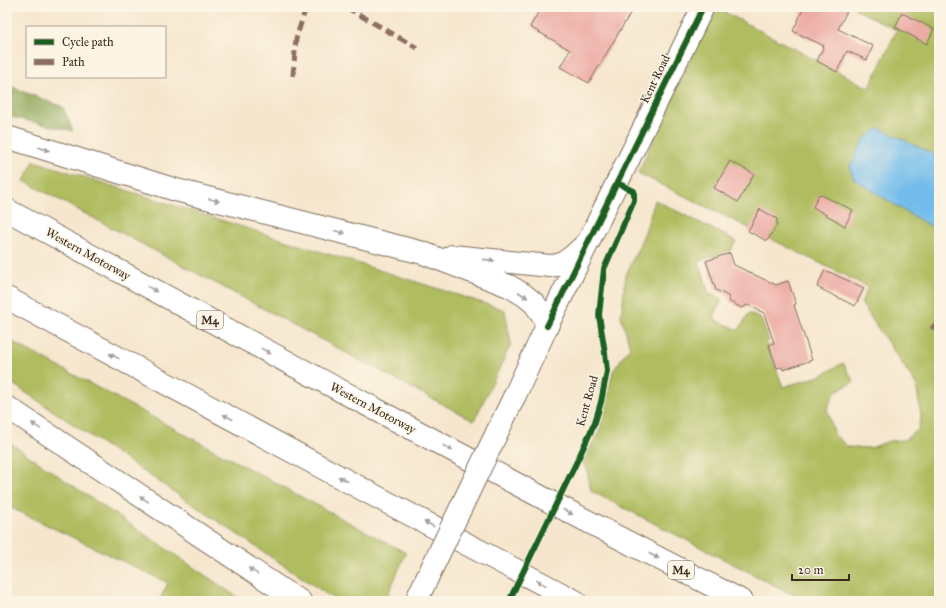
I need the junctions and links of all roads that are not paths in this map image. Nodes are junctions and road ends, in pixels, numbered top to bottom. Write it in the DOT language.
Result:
graph roads {
  1 [pos="703,7"];
  2 [pos="7,137"];
  3 [pos="7,210"];
  4 [pos="589,241"];
  5 [pos="423,253"];
  6 [pos="7,298"];
  7 [pos="547,326"];
  8 [pos="7,407"];
  9 [pos="293,598"];
  10 [pos="417,600"];
  11 [pos="575,601"];
  12 [pos="742,601"];
  1 -- 4 [label="main road, Kent Road"];
  2 -- 5 [label="main road, one-way"];
  3 -- 12 [label="main road, Western Motorway / M4, one-way"];
  5 -- 4 [label="main road, one-way"];
  4 -- 7 [label="main road, Kent Road"];
  5 -- 7 [label="main road, one-way"];
  11 -- 6 [label="main road, one-way"];
  7 -- 10 [label="main road, Kent Road, bridge"];
  9 -- 8 [label="main road, one-way"];
}
